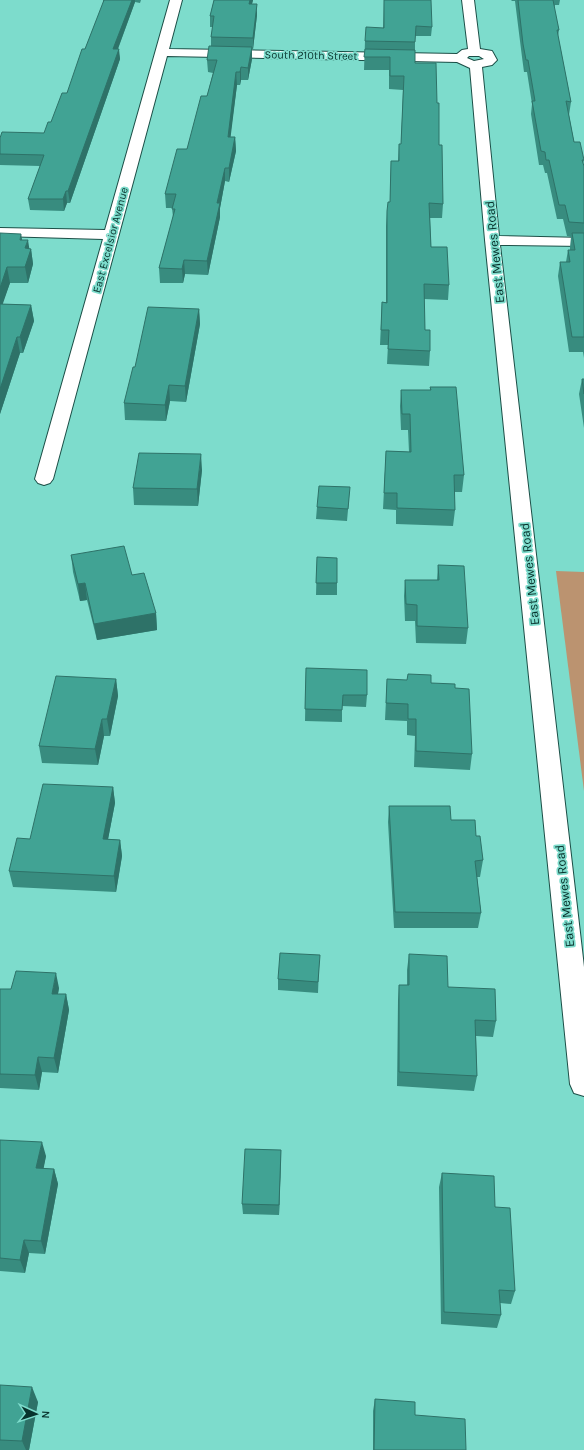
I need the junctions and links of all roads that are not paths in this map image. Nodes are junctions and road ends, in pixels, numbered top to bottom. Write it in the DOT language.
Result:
graph roads {
  1 [pos="176,0"];
  2 [pos="468,0"];
  3 [pos="162,52"];
  4 [pos="470,58"];
  5 [pos="0,232"];
  6 [pos="111,235"];
  7 [pos="492,240"];
  8 [pos="584,242"];
  9 [pos="44,479"];
  10 [pos="584,1084"];
  1 -- 3 [label="street, East Excelsior Avenue"];
  2 -- 4 [label="street, East Mewes Road"];
  3 -- 4 [label="street, South 210th Street"];
  3 -- 6 [label="street, East Excelsior Avenue"];
  4 -- 7 [label="street, East Mewes Road"];
  5 -- 6 [label="street"];
  6 -- 9 [label="street, East Excelsior Avenue"];
  7 -- 8 [label="street"];
  7 -- 10 [label="street, East Mewes Road"];
}
